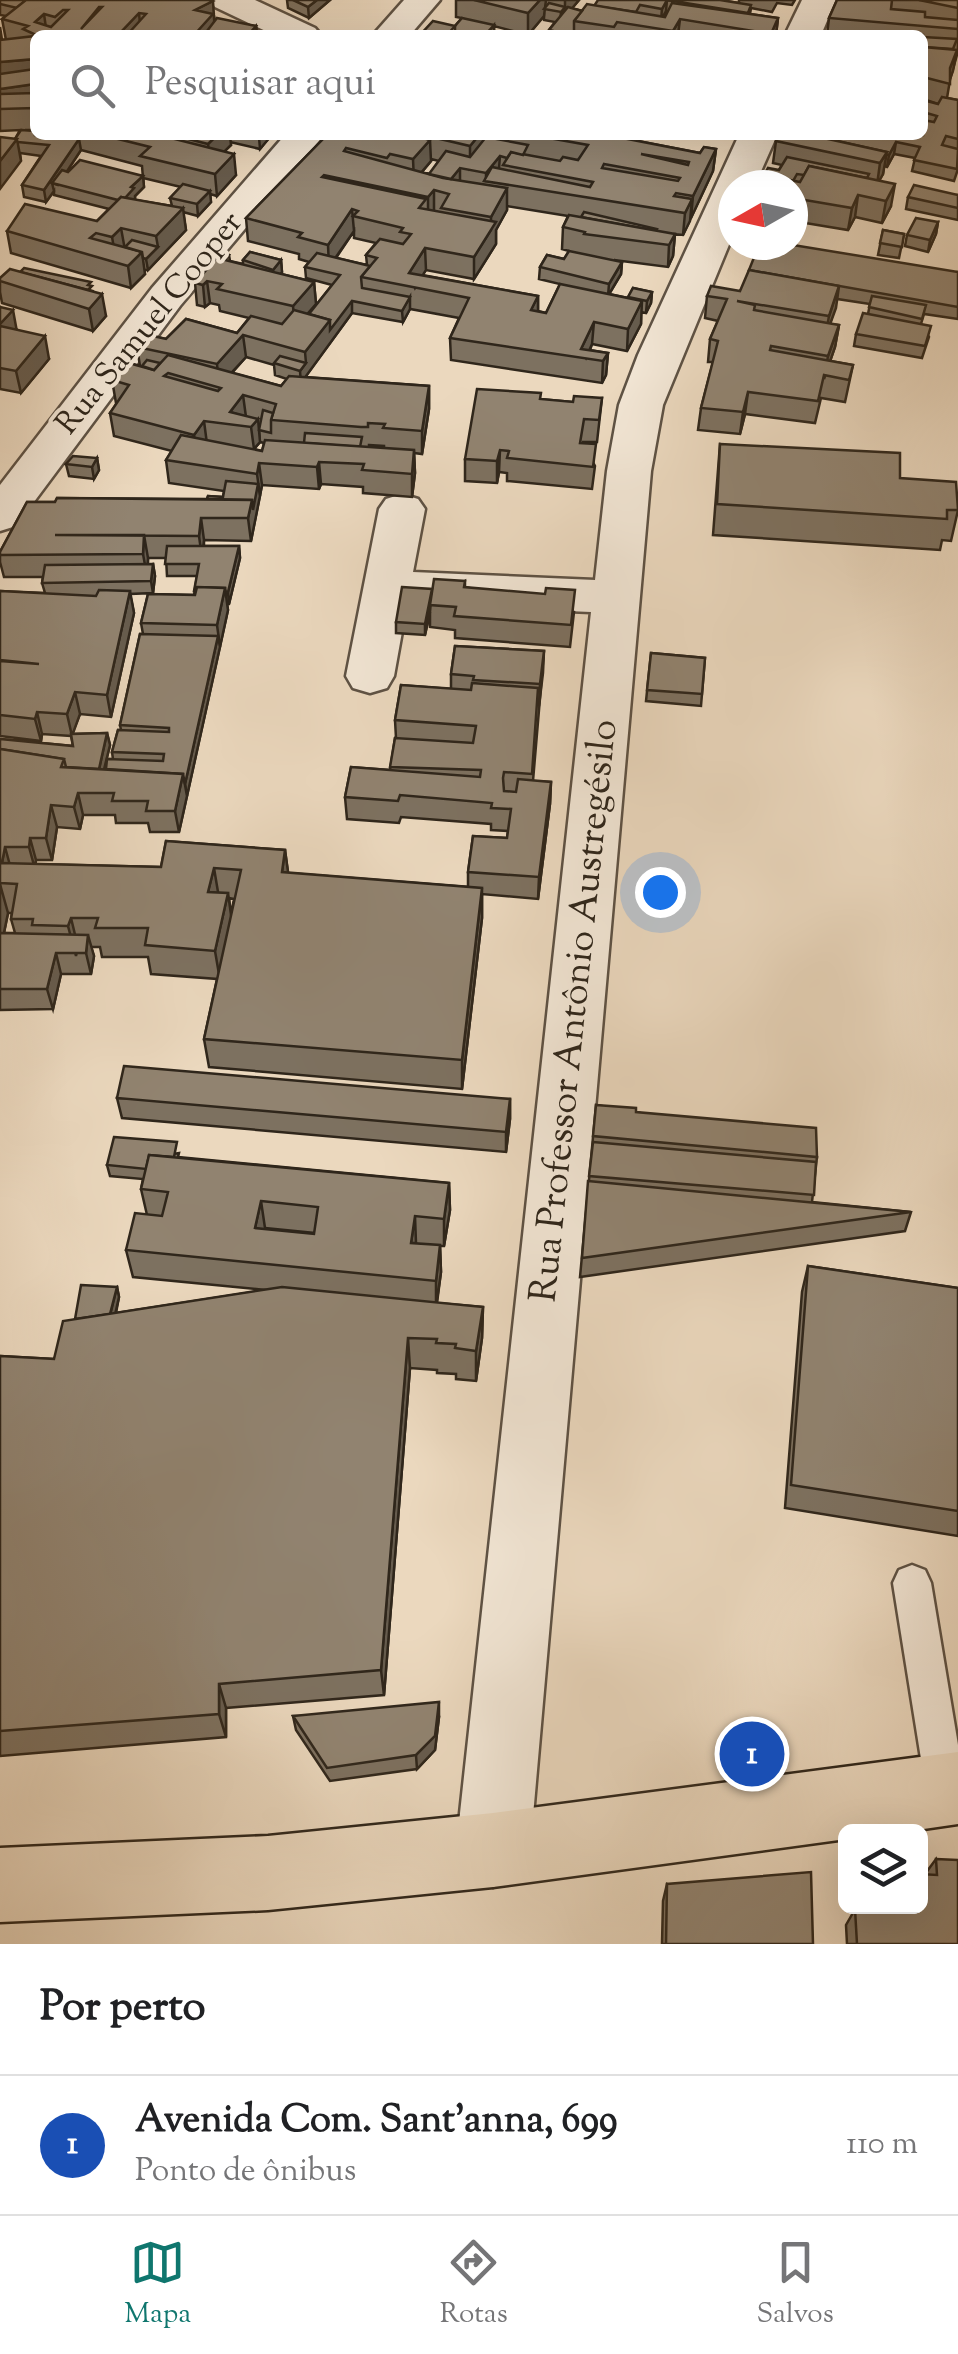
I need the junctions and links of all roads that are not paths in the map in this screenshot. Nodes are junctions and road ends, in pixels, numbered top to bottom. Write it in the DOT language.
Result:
graph roads {
  1 [pos="227,0"];
  2 [pos="423,0"];
  3 [pos="819,0"];
  4 [pos="293,30"];
  5 [pos="396,30"];
  6 [pos="805,30"];
  7 [pos="301,140"];
  8 [pos="756,140"];
  9 [pos="742,170"];
  10 [pos="718,224"];
  11 [pos="402,509"];
  12 [pos="0,516"];
  13 [pos="387,586"];
  14 [pos="618,597"];
  15 [pos="370,676"];
  16 [pos="912,1582"];
  17 [pos="952,1789"];
  18 [pos="493,1850"];
  19 [pos="0,1886"];
  1 -- 4 [label="street"];
  2 -- 5 [label="street"];
  3 -- 6 [label="street"];
  7 -- 12 [label="street, Rua Samuel Cooper"];
  8 -- 9 [label="street, Rua Professor Antônio Austregésilo"];
  10 -- 14 [label="street, Rua Professor Antônio Austregésilo"];
  11 -- 13 [label="street"];
  13 -- 14 [label="street"];
  13 -- 15 [label="street"];
  14 -- 18 [label="street, Rua Professor Antônio Austregésilo"];
  16 -- 17 [label="lane"];
  17 -- 18 [label="main road"];
  18 -- 19 [label="main road"];
}
